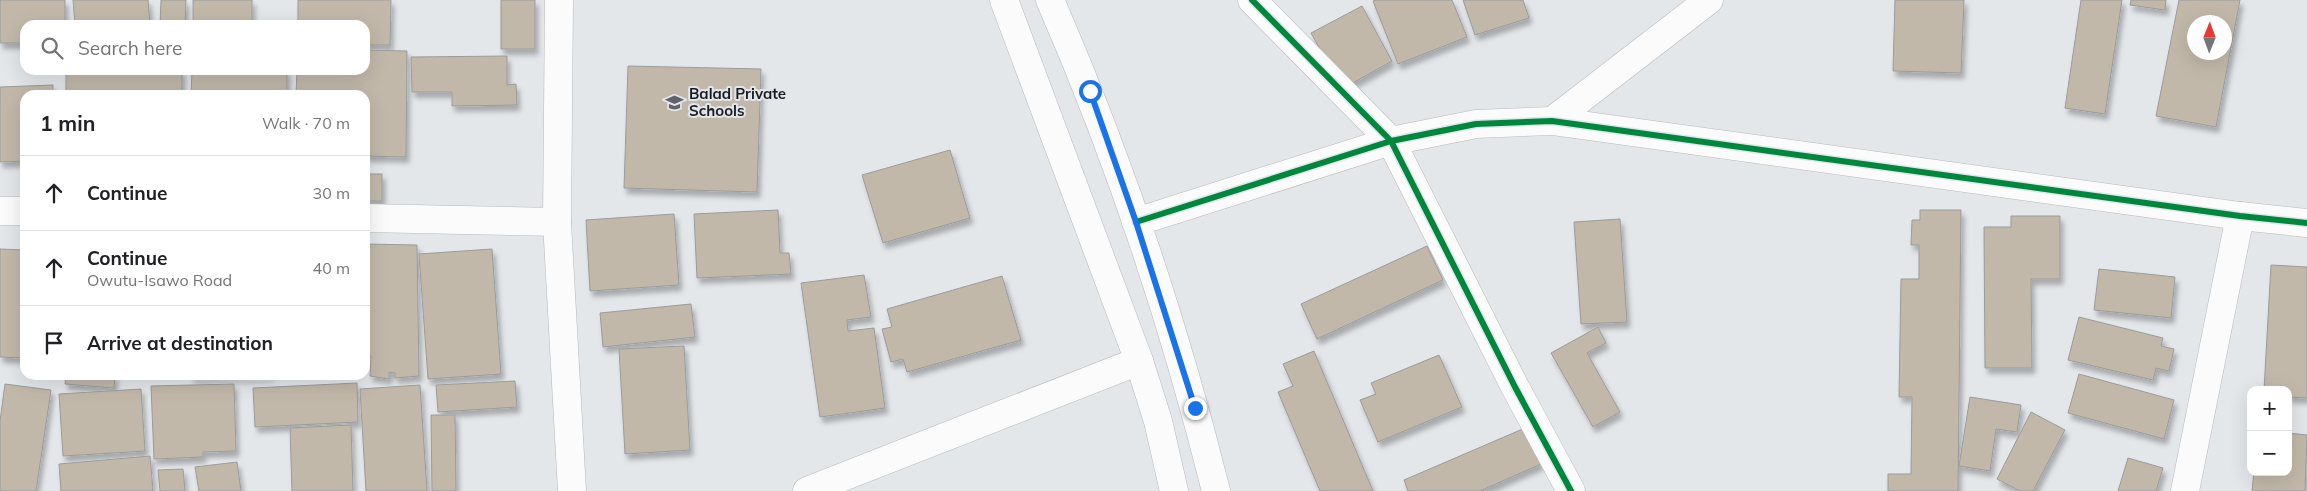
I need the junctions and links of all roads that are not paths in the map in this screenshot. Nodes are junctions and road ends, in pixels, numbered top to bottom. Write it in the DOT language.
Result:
graph roads {
  1 [pos="559,0"];
  2 [pos="1004,0"];
  3 [pos="1050,0"];
  4 [pos="1252,0"];
  5 [pos="1709,0"];
  6 [pos="1552,121"];
  7 [pos="1391,142"];
  8 [pos="0,210"];
  9 [pos="20,211"];
  10 [pos="2240,216"];
  11 [pos="370,218"];
  12 [pos="557,222"];
  13 [pos="1136,222"];
  14 [pos="2307,223"];
  15 [pos="1139,361"];
  16 [pos="572,491"];
  17 [pos="807,491"];
  18 [pos="1174,491"];
  19 [pos="1216,491"];
  20 [pos="1571,491"];
  21 [pos="2185,491"];
  1 -- 12 [label="street"];
  2 -- 15 [label="street"];
  3 -- 13 [label="street"];
  4 -- 7 [label="street"];
  5 -- 6 [label="street"];
  6 -- 7 [label="street"];
  6 -- 10 [label="street"];
  7 -- 13 [label="street"];
  7 -- 20 [label="street"];
  8 -- 9 [label="street"];
  10 -- 14 [label="street"];
  10 -- 21 [label="street"];
  11 -- 12 [label="street"];
  12 -- 16 [label="street"];
  13 -- 19 [label="street"];
  15 -- 17 [label="street"];
  15 -- 18 [label="street"];
}
